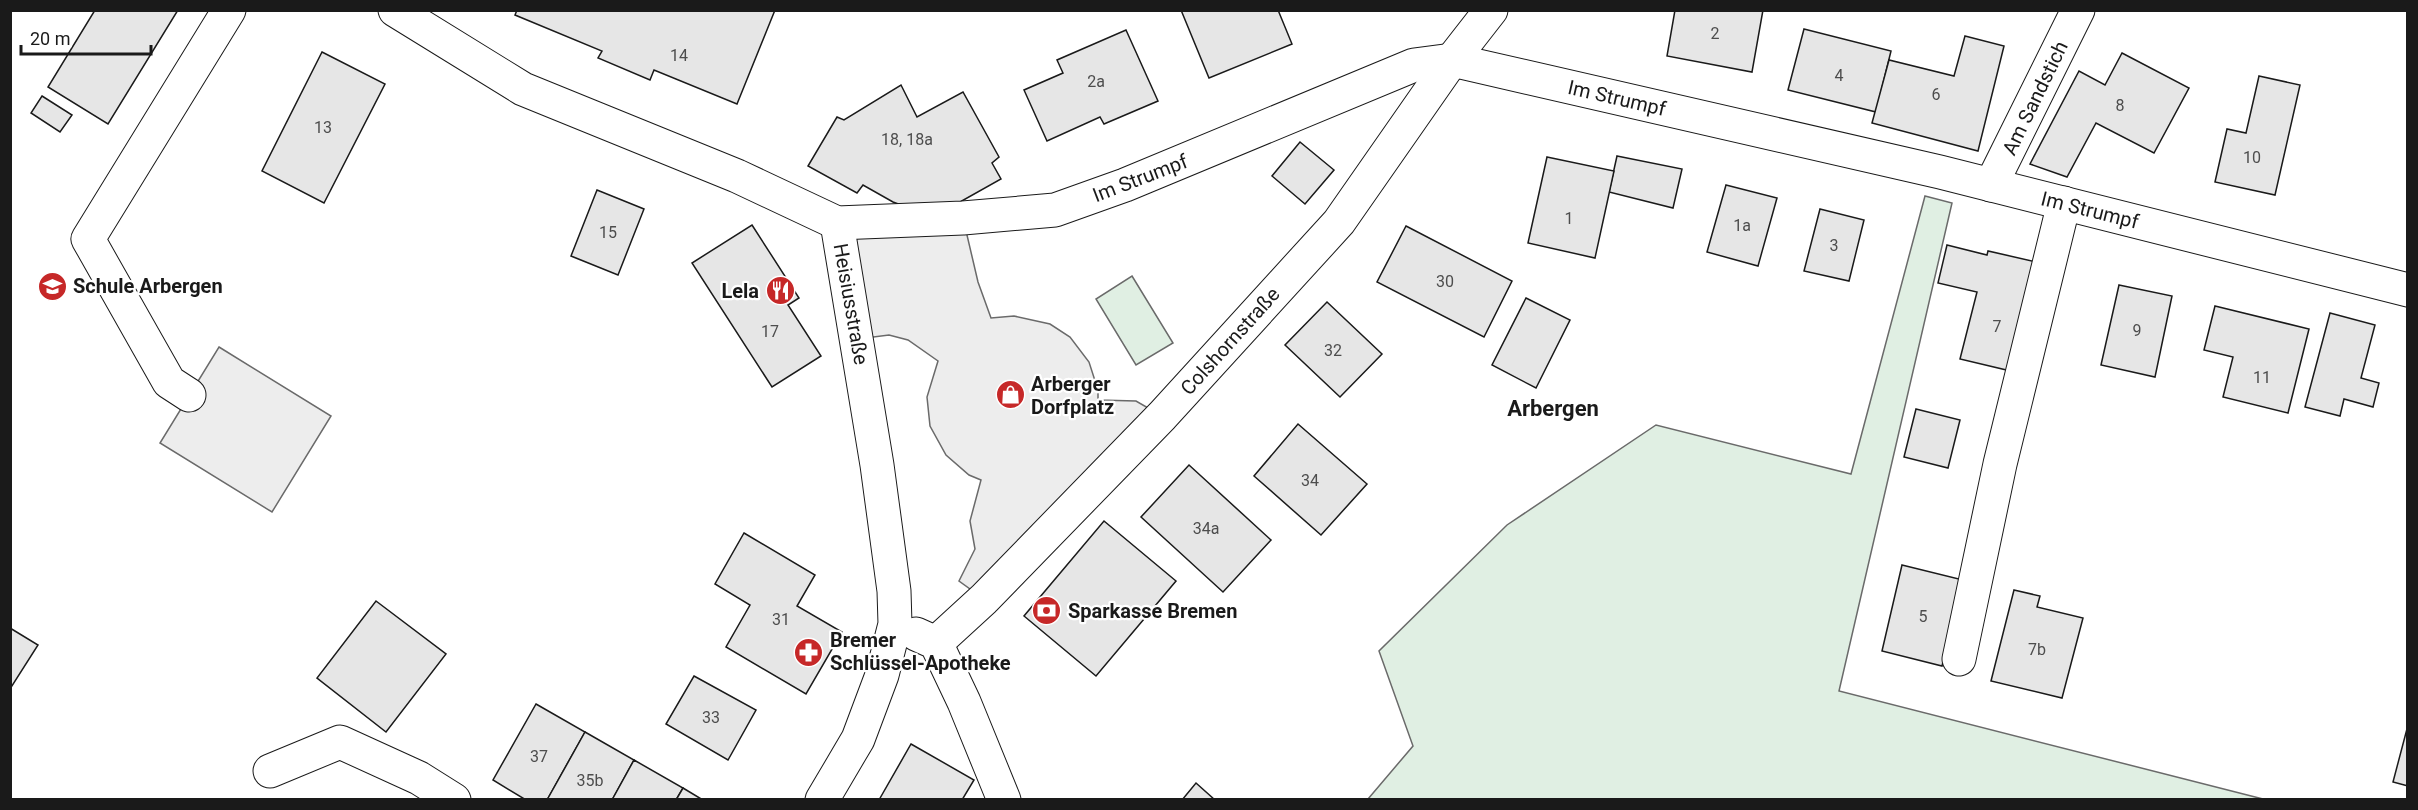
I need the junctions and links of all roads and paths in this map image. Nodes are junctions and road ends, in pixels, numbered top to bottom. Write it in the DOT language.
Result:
graph roads {
  1 [pos="229,10"];
  2 [pos="395,10"];
  3 [pos="1491,10"];
  4 [pos="2078,10"];
  5 [pos="1452,60"];
  6 [pos="1992,185"];
  7 [pos="2064,203"];
  8 [pos="837,223"];
  9 [pos="2408,290"];
  10 [pos="189,395"];
  11 [pos="895,624"];
  12 [pos="936,644"];
  13 [pos="1959,659"];
  14 [pos="270,771"];
  15 [pos="454,800"];
  16 [pos="822,800"];
  17 [pos="1004,800"];
  1 -- 10 [label="street"];
  2 -- 8 [label="street, Heisiusstraße"];
  3 -- 5 [label="street, Colshornstraße"];
  4 -- 6 [label="street, Am Sandstich"];
  5 -- 6 [label="street, Im Strumpf"];
  5 -- 8 [label="street, Im Strumpf"];
  5 -- 12 [label="street, Colshornstraße"];
  6 -- 7 [label="street, Im Strumpf"];
  7 -- 9 [label="street, Im Strumpf"];
  7 -- 13 [label="street"];
  8 -- 11 [label="street, Heisiusstraße"];
  11 -- 12 [label="street"];
  11 -- 16 [label="street"];
  12 -- 17 [label="street"];
  14 -- 15 [label="street"];
}
